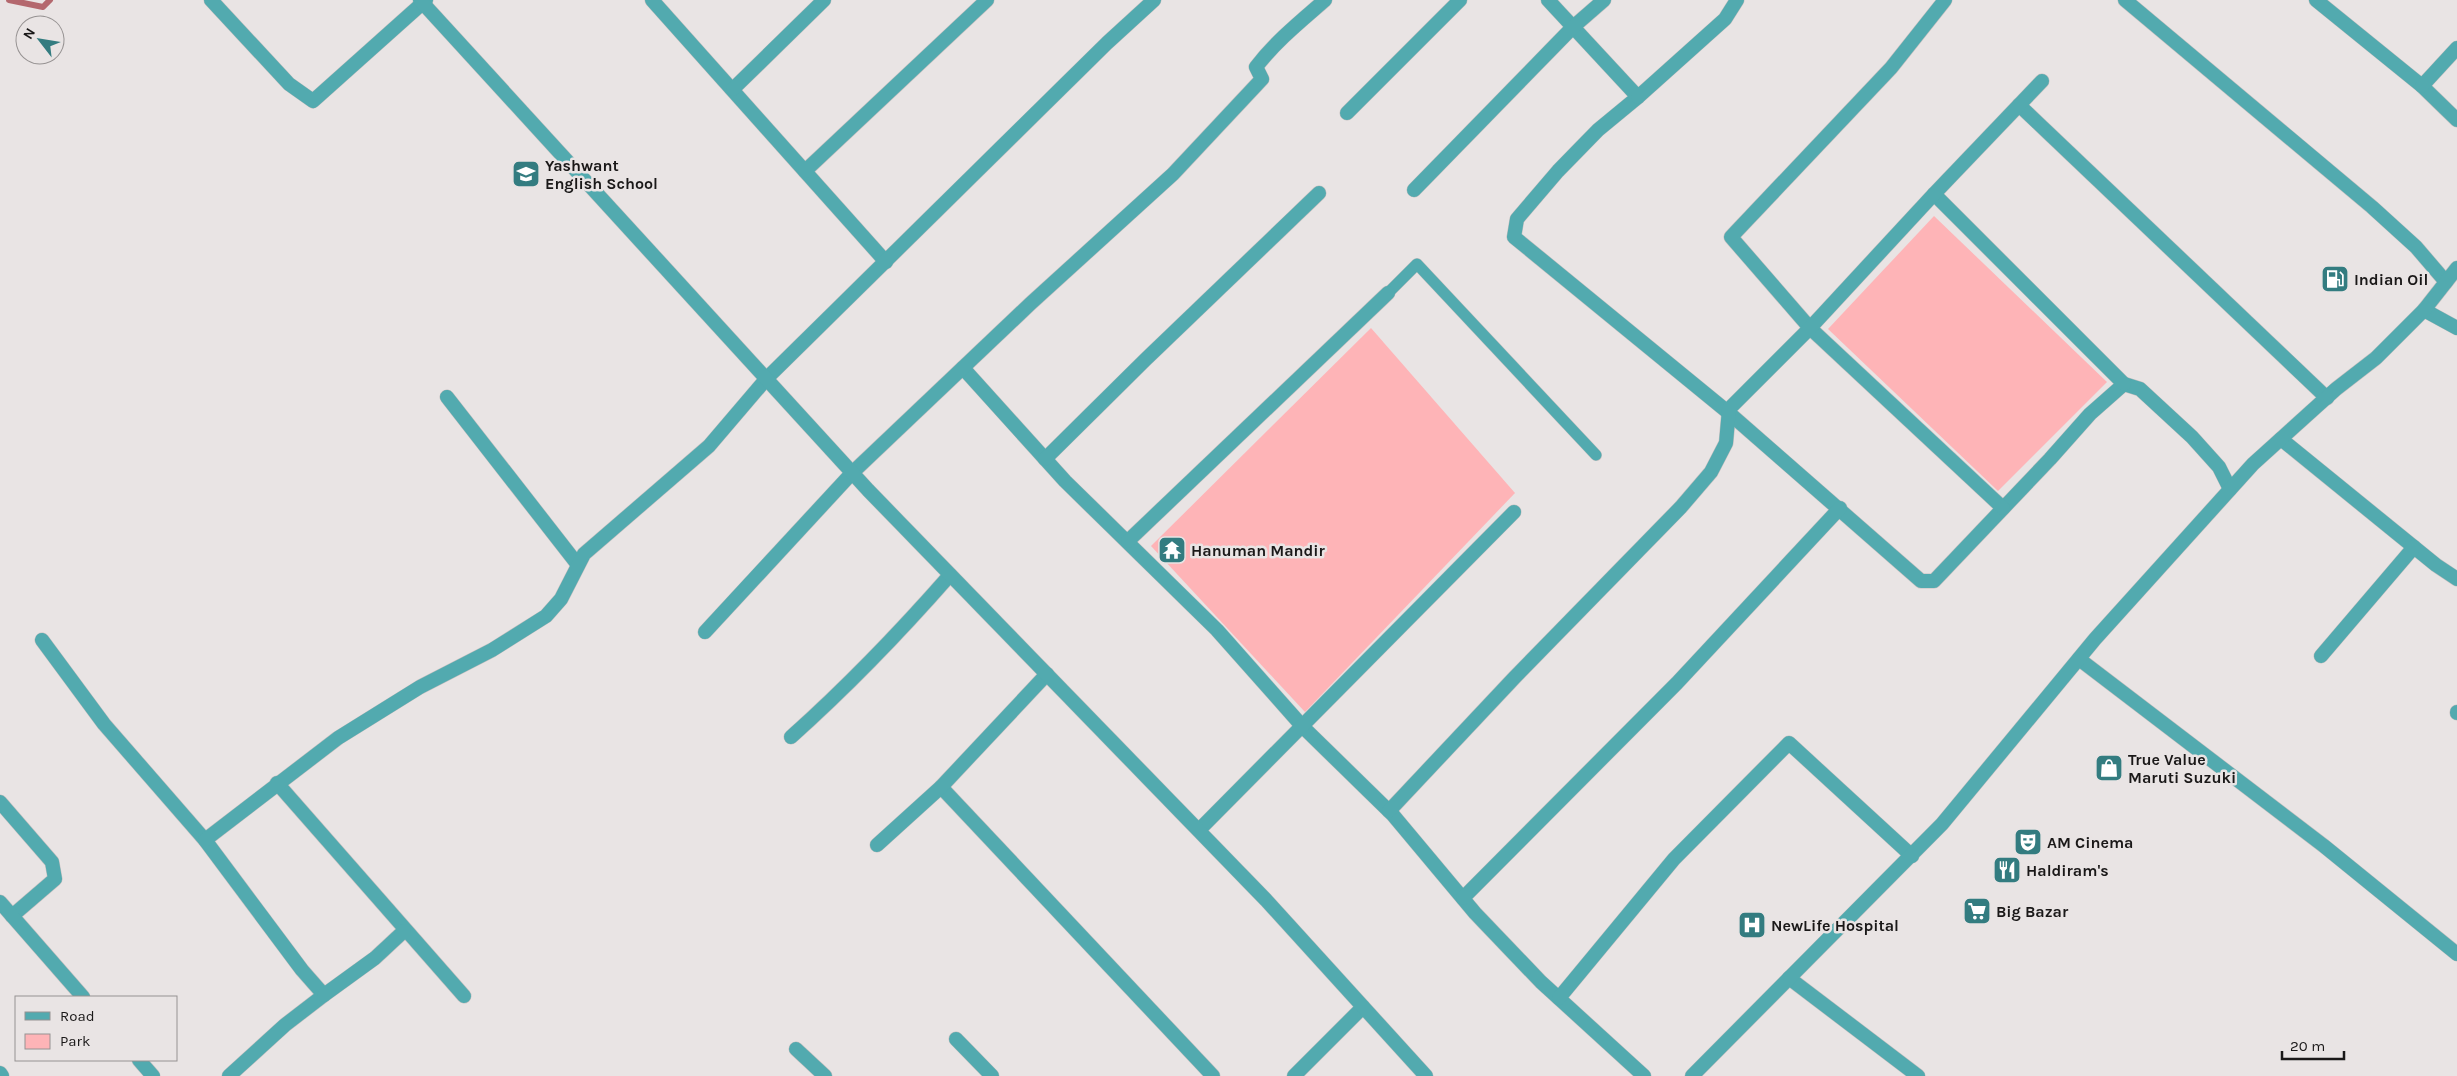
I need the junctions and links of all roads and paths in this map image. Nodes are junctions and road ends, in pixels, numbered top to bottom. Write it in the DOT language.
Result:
graph roads {
  1 [pos="211,0"];
  2 [pos="652,0"];
  3 [pos="824,0"];
  4 [pos="987,0"];
  5 [pos="1154,0"];
  6 [pos="1325,0"];
  7 [pos="1460,0"];
  8 [pos="1548,0"];
  9 [pos="1604,0"];
  10 [pos="1737,0"];
  11 [pos="1945,0"];
  12 [pos="2125,0"];
  13 [pos="2316,0"];
  14 [pos="423,1"];
  15 [pos="1573,27"];
  16 [pos="2457,48"];
  17 [pos="2042,81"];
  18 [pos="2422,86"];
  19 [pos="732,89"];
  20 [pos="1638,97"];
  21 [pos="2019,105"];
  22 [pos="1347,113"];
  23 [pos="2457,120"];
  24 [pos="805,171"];
  25 [pos="1414,190"];
  26 [pos="1319,193"];
  27 [pos="1934,194"];
  28 [pos="886,262"];
  29 [pos="2457,268"];
  30 [pos="2446,282"];
  31 [pos="1388,293"];
  32 [pos="2424,310"];
  33 [pos="1810,328"];
  34 [pos="2457,328"];
  35 [pos="963,368"];
  36 [pos="766,378"];
  37 [pos="2124,384"];
  38 [pos="447,397"];
  39 [pos="2326,398"];
  40 [pos="1729,413"];
  41 [pos="2281,439"];
  42 [pos="1596,455"];
  43 [pos="1045,459"];
  44 [pos="852,473"];
  45 [pos="2230,489"];
  46 [pos="1840,508"];
  47 [pos="2003,508"];
  48 [pos="1514,512"];
  49 [pos="1128,542"];
  50 [pos="2414,547"];
  51 [pos="578,565"];
  52 [pos="950,574"];
  53 [pos="2457,579"];
  54 [pos="704,632"];
  55 [pos="42,640"];
  56 [pos="2321,656"];
  57 [pos="2079,659"];
  58 [pos="1047,674"];
  59 [pos="1303,727"];
  60 [pos="792,737"];
  61 [pos="277,783"];
  62 [pos="940,786"];
  63 [pos="0,802"];
  64 [pos="1390,811"];
  65 [pos="1199,830"];
  66 [pos="205,840"];
  67 [pos="877,845"];
  68 [pos="1912,856"];
  69 [pos="1462,898"];
  70 [pos="0,902"];
  71 [pos="12,916"];
  72 [pos="404,931"];
  73 [pos="2457,954"];
  74 [pos="1789,978"];
  75 [pos="324,995"];
  76 [pos="82,996"];
  77 [pos="464,996"];
  78 [pos="1559,998"];
  79 [pos="1363,1007"];
  80 [pos="956,1039"];
  81 [pos="796,1049"];
  82 [pos="139,1061"];
  83 [pos="152,1076"];
  84 [pos="229,1076"];
  85 [pos="826,1076"];
  86 [pos="992,1076"];
  87 [pos="1213,1076"];
  88 [pos="1294,1076"];
  89 [pos="1426,1076"];
  90 [pos="1644,1076"];
  91 [pos="1692,1076"];
  92 [pos="1918,1076"];
  1 -- 14 [label="street"];
  2 -- 19 [label="street"];
  3 -- 19 [label="street"];
  4 -- 24 [label="street"];
  5 -- 28 [label="street"];
  6 -- 35 [label="street"];
  7 -- 22 [label="street"];
  8 -- 15 [label="street"];
  9 -- 15 [label="street"];
  10 -- 20 [label="street"];
  11 -- 33 [label="street"];
  12 -- 30 [label="street"];
  13 -- 18 [label="street"];
  14 -- 36 [label="street"];
  15 -- 20 [label="street"];
  15 -- 25 [label="street"];
  16 -- 18 [label="street"];
  17 -- 21 [label="street"];
  18 -- 23 [label="street"];
  19 -- 24 [label="street"];
  20 -- 40 [label="street"];
  21 -- 27 [label="street"];
  21 -- 39 [label="street"];
  24 -- 28 [label="street"];
  26 -- 43 [label="street"];
  27 -- 33 [label="street"];
  27 -- 37 [label="street"];
  28 -- 36 [label="street"];
  29 -- 30 [label="street"];
  30 -- 32 [label="street"];
  31 -- 42 [label="lane"];
  31 -- 49 [label="street"];
  32 -- 34 [label="street"];
  32 -- 39 [label="street"];
  33 -- 40 [label="street"];
  33 -- 47 [label="street"];
  35 -- 43 [label="street"];
  35 -- 44 [label="street"];
  36 -- 44 [label="street"];
  36 -- 51 [label="street"];
  37 -- 45 [label="street"];
  37 -- 47 [label="street"];
  38 -- 51 [label="street"];
  39 -- 41 [label="street"];
  40 -- 46 [label="street"];
  40 -- 64 [label="street"];
  41 -- 45 [label="street"];
  41 -- 50 [label="street"];
  43 -- 49 [label="street"];
  44 -- 52 [label="street"];
  44 -- 54 [label="street"];
  45 -- 57 [label="street"];
  46 -- 47 [label="street"];
  46 -- 69 [label="street"];
  48 -- 59 [label="street"];
  49 -- 59 [label="street"];
  50 -- 53 [label="street"];
  50 -- 56 [label="street"];
  51 -- 61 [label="street"];
  52 -- 58 [label="street"];
  52 -- 60 [label="street"];
  55 -- 66 [label="street"];
  57 -- 68 [label="street"];
  57 -- 73 [label="street"];
  58 -- 62 [label="street"];
  58 -- 65 [label="street"];
  59 -- 64 [label="street"];
  59 -- 65 [label="street"];
  61 -- 66 [label="street"];
  61 -- 72 [label="street"];
  62 -- 67 [label="street"];
  62 -- 87 [label="street"];
  63 -- 71 [label="street"];
  64 -- 69 [label="street"];
  65 -- 79 [label="street"];
  66 -- 75 [label="street"];
  68 -- 74 [label="street"];
  68 -- 78 [label="street"];
  69 -- 78 [label="street"];
  70 -- 71 [label="street"];
  71 -- 76 [label="street"];
  72 -- 75 [label="street"];
  72 -- 77 [label="street"];
  74 -- 91 [label="street"];
  74 -- 92 [label="street"];
  75 -- 84 [label="street"];
  78 -- 90 [label="street"];
  79 -- 88 [label="street"];
  79 -- 89 [label="street"];
  80 -- 86 [label="street"];
  81 -- 85 [label="street"];
  82 -- 83 [label="street"];
}
